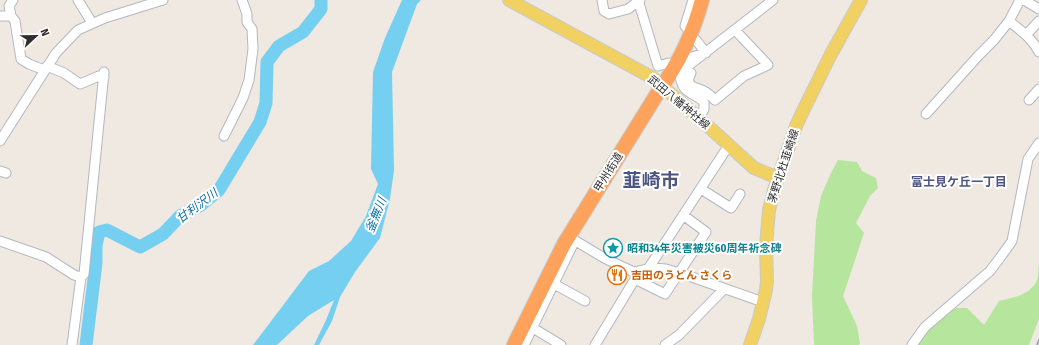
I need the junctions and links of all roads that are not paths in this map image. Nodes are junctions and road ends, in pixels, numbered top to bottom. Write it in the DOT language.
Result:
graph roads {
  1 [pos="13,0"];
  2 [pos="78,0"];
  3 [pos="163,0"];
  4 [pos="242,0"];
  5 [pos="509,0"];
  6 [pos="602,0"];
  7 [pos="639,0"];
  8 [pos="692,0"];
  9 [pos="702,0"];
  10 [pos="774,0"];
  11 [pos="861,0"];
  12 [pos="1020,0"];
  13 [pos="1024,0"];
  14 [pos="140,3"];
  15 [pos="1039,9"];
  16 [pos="0,16"];
  17 [pos="11,16"];
  18 [pos="1009,21"];
  19 [pos="1039,21"];
  20 [pos="92,23"];
  21 [pos="687,28"];
  22 [pos="735,30"];
  23 [pos="1026,35"];
  24 [pos="696,40"];
  25 [pos="1039,52"];
  26 [pos="706,53"];
  27 [pos="688,58"];
  28 [pos="669,63"];
  29 [pos="46,68"];
  30 [pos="691,74"];
  31 [pos="658,82"];
  32 [pos="1039,89"];
  33 [pos="693,91"];
  34 [pos="1029,100"];
  35 [pos="926,114"];
  36 [pos="699,118"];
  37 [pos="224,136"];
  38 [pos="0,141"];
  39 [pos="1039,142"];
  40 [pos="729,146"];
  41 [pos="778,178"];
  42 [pos="701,189"];
  43 [pos="740,194"];
  44 [pos="683,215"];
  45 [pos="572,239"];
  46 [pos="0,241"];
  47 [pos="648,268"];
  48 [pos="678,272"];
  49 [pos="81,277"];
  50 [pos="635,279"];
  51 [pos="554,284"];
  52 [pos="724,289"];
  53 [pos="585,302"];
  54 [pos="763,302"];
  55 [pos="532,328"];
  56 [pos="72,345"];
  57 [pos="514,345"];
  58 [pos="524,345"];
  59 [pos="561,345"];
  60 [pos="595,345"];
  61 [pos="665,345"];
  62 [pos="750,345"];
  63 [pos="912,345"];
  1 -- 17 [label="street"];
  2 -- 20 [label="street"];
  3 -- 14 [label="street"];
  4 -- 37 [label="street"];
  5 -- 31 [label="main road, 武田八幡神社線"];
  6 -- 7 [label="street"];
  7 -- 28 [label="street"];
  8 -- 21 [label="street"];
  9 -- 31 [label="highway, 甲州街道"];
  10 -- 22 [label="street"];
  11 -- 41 [label="main road, 茅野北杜韮崎線"];
  12 -- 18 [label="street"];
  13 -- 15 [label="street"];
  14 -- 20 [label="street"];
  16 -- 17 [label="street"];
  17 -- 29 [label="street"];
  18 -- 23 [label="street"];
  18 -- 35 [label="street"];
  19 -- 23 [label="street"];
  20 -- 29 [label="street"];
  22 -- 26 [label="street"];
  22 -- 33 [label="street"];
  23 -- 25 [label="street"];
  24 -- 26 [label="street"];
  26 -- 27 [label="street"];
  26 -- 33 [label="street"];
  29 -- 38 [label="street"];
  29 -- 49 [label="street"];
  30 -- 33 [label="street"];
  31 -- 36 [label="main road, 武田八幡神社線"];
  31 -- 45 [label="highway, 甲州街道"];
  32 -- 34 [label="street"];
  33 -- 36 [label="street"];
  36 -- 40 [label="main road, 武田八幡神社線"];
  39 -- 63 [label="street"];
  40 -- 41 [label="main road, 武田八幡神社線"];
  40 -- 42 [label="street"];
  41 -- 54 [label="main road, 茅野北杜韮崎線"];
  42 -- 43 [label="street"];
  42 -- 44 [label="street"];
  44 -- 47 [label="street"];
  44 -- 48 [label="street"];
  45 -- 47 [label="street"];
  45 -- 51 [label="street"];
  45 -- 57 [label="highway, 甲州街道"];
  46 -- 49 [label="street"];
  47 -- 48 [label="street"];
  47 -- 50 [label="street"];
  48 -- 50 [label="street"];
  48 -- 52 [label="street"];
  49 -- 56 [label="street"];
  50 -- 60 [label="street"];
  51 -- 53 [label="street"];
  51 -- 55 [label="street"];
  52 -- 54 [label="street"];
  52 -- 61 [label="street"];
  54 -- 62 [label="main road, 茅野北杜韮崎線"];
  55 -- 58 [label="street"];
  55 -- 59 [label="street"];
}
